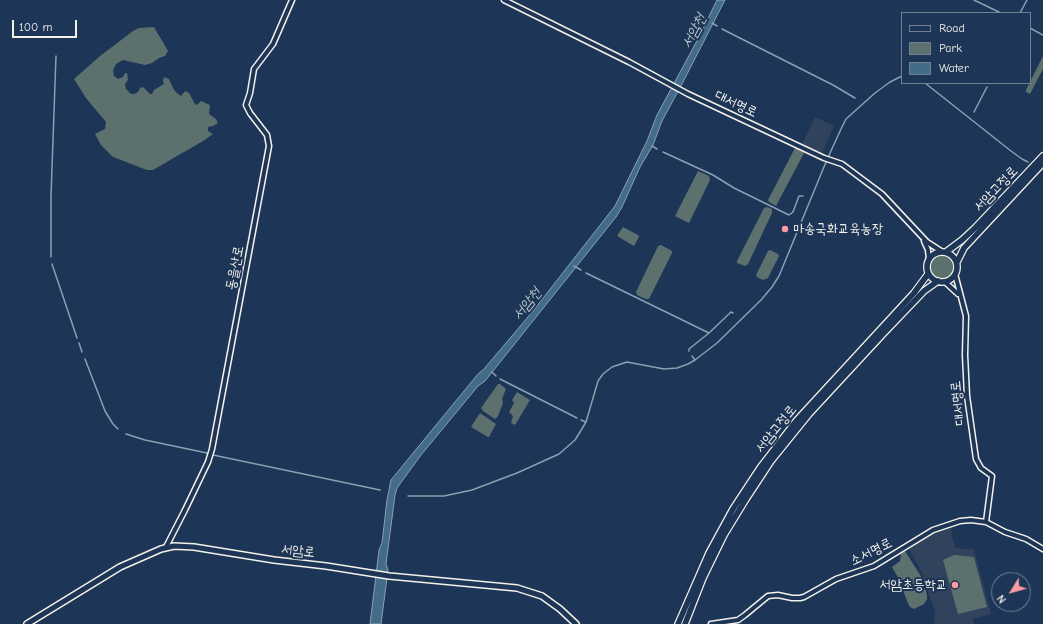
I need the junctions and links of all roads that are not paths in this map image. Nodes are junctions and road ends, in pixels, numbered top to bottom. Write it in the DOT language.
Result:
graph roads {
  1 [pos="292,0"];
  2 [pos="504,0"];
  3 [pos="1043,156"];
  4 [pos="1043,163"];
  5 [pos="921,235"];
  6 [pos="944,251"];
  7 [pos="929,259"];
  8 [pos="957,262"];
  9 [pos="928,274"];
  10 [pos="955,274"];
  11 [pos="938,281"];
  12 [pos="945,282"];
  13 [pos="960,296"];
  14 [pos="986,522"];
  15 [pos="166,547"];
  16 [pos="1043,549"];
  17 [pos="27,624"];
  18 [pos="576,624"];
  19 [pos="678,624"];
  20 [pos="685,624"];
  21 [pos="711,624"];
  1 -- 15 [label="street, 동을산로"];
  2 -- 5 [label="street, 대서명로"];
  3 -- 6 [label="main road, 서암고정로"];
  4 -- 8 [label="main road, 서암고정로"];
  5 -- 6 [label="street, 대서명로"];
  5 -- 7 [label="street"];
  6 -- 7 [label="main road"];
  6 -- 8 [label="main road"];
  7 -- 9 [label="main road"];
  8 -- 10 [label="main road"];
  9 -- 11 [label="main road"];
  9 -- 19 [label="main road, 서암고정로"];
  10 -- 12 [label="main road"];
  10 -- 13 [label="street, 대서명로"];
  11 -- 12 [label="main road"];
  11 -- 20 [label="main road, 서암고정로"];
  12 -- 13 [label="street"];
  13 -- 14 [label="street, 대서명로"];
  14 -- 16 [label="street, 소서명로"];
  14 -- 21 [label="street, 소서명로"];
  15 -- 17 [label="street, 서암로"];
  15 -- 18 [label="street, 서암로"];
}
